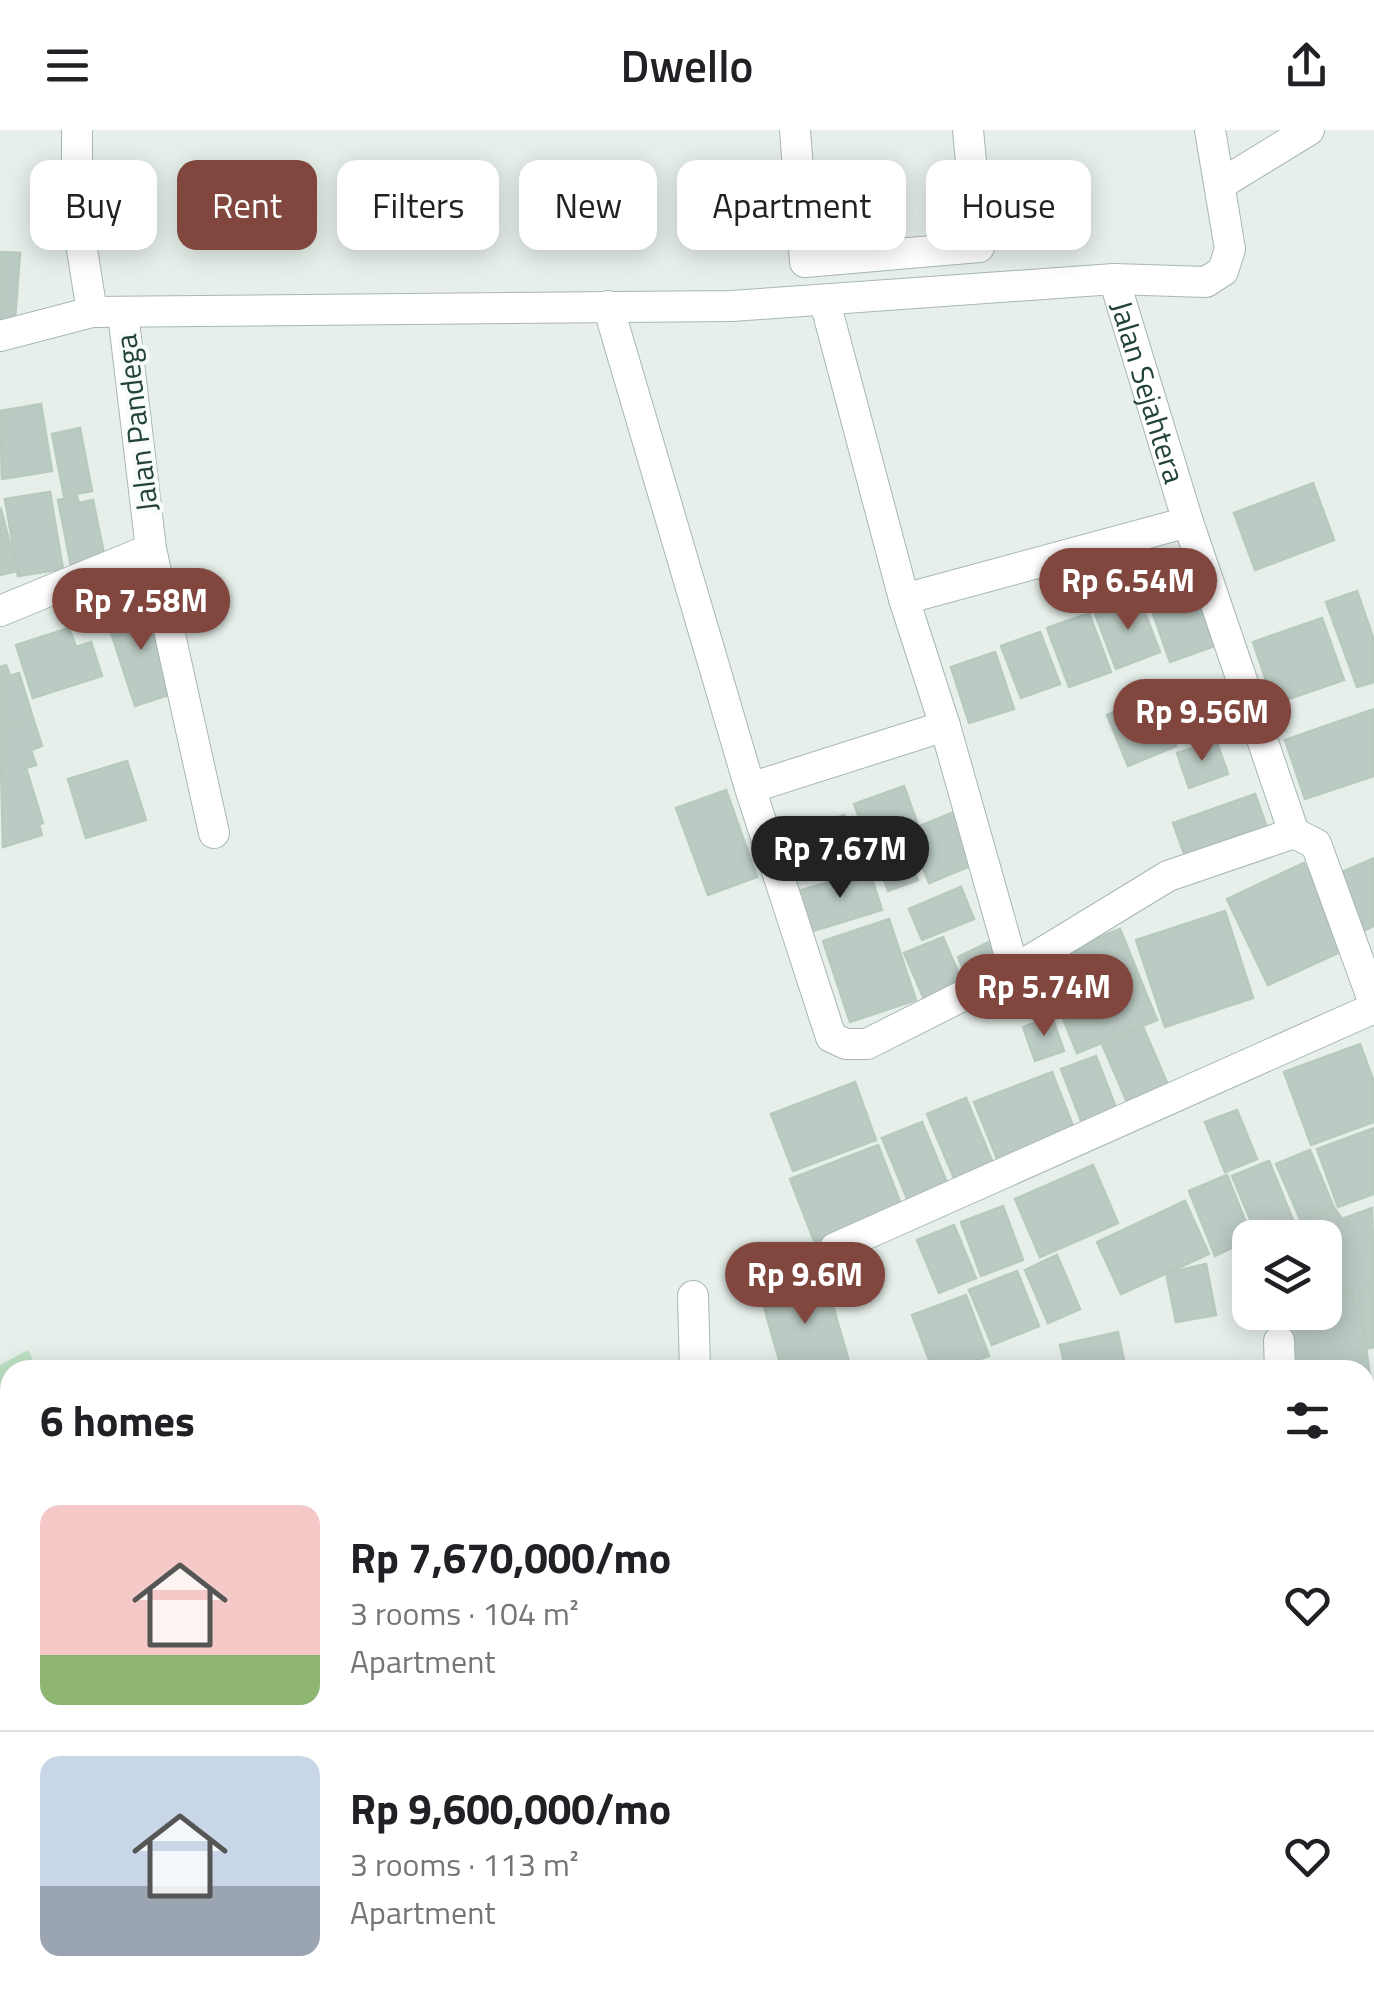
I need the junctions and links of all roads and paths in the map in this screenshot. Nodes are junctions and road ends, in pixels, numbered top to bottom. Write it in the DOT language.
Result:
graph roads {
  1 [pos="77,130"];
  2 [pos="794,130"];
  3 [pos="968,130"];
  4 [pos="1210,130"];
  5 [pos="1309,130"];
  6 [pos="1221,184"];
  7 [pos="1114,279"];
  8 [pos="825,302"];
  9 [pos="608,306"];
  10 [pos="92,312"];
  11 [pos="124,313"];
  12 [pos="0,336"];
  13 [pos="1188,522"];
  14 [pos="152,549"];
  15 [pos="904,600"];
  16 [pos="0,611"];
  17 [pos="945,726"];
  18 [pos="750,788"];
  19 [pos="1294,833"];
  20 [pos="214,834"];
  21 [pos="1014,970"];
  22 [pos="1374,1006"];
  23 [pos="834,1248"];
  24 [pos="693,1296"];
  25 [pos="694,1360"];
  1 -- 10 [label="street"];
  2 -- 3 [label="street"];
  4 -- 6 [label="street"];
  5 -- 6 [label="street"];
  6 -- 7 [label="street"];
  7 -- 8 [label="street"];
  7 -- 13 [label="street, Jalan Sejahtera"];
  8 -- 9 [label="street"];
  8 -- 15 [label="street"];
  9 -- 11 [label="street"];
  9 -- 18 [label="street"];
  10 -- 11 [label="street"];
  10 -- 12 [label="street"];
  11 -- 14 [label="street, Jalan Pandega"];
  13 -- 15 [label="street"];
  13 -- 19 [label="street, Jalan Sejahtera"];
  14 -- 16 [label="street, Jalan Pandega"];
  14 -- 20 [label="street"];
  15 -- 17 [label="street"];
  17 -- 18 [label="street"];
  17 -- 21 [label="street"];
  18 -- 21 [label="street"];
  19 -- 21 [label="street"];
  19 -- 22 [label="street, Jalan Sejahtera"];
  22 -- 23 [label="street"];
  24 -- 25 [label="street"];
}
